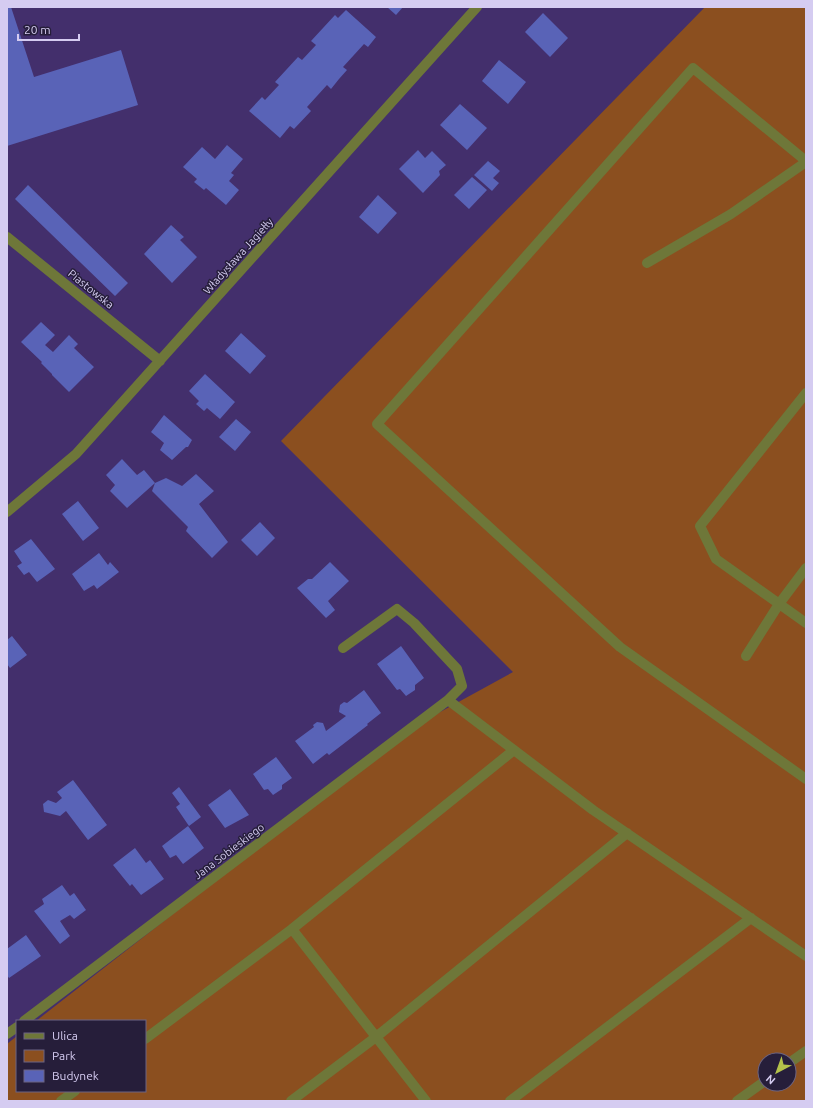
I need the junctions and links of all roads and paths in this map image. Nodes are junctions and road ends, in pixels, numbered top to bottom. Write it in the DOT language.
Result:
graph roads {
  1 [pos="477,7"];
  2 [pos="806,161"];
  3 [pos="7,237"];
  4 [pos="647,263"];
  5 [pos="160,361"];
  6 [pos="806,393"];
  7 [pos="7,512"];
  8 [pos="806,568"];
  9 [pos="779,604"];
  10 [pos="806,623"];
  11 [pos="343,648"];
  12 [pos="746,656"];
  13 [pos="448,700"];
  14 [pos="514,750"];
  15 [pos="806,779"];
  16 [pos="627,833"];
  17 [pos="751,918"];
  18 [pos="292,929"];
  19 [pos="806,956"];
  20 [pos="25,1020"];
  21 [pos="16,1027"];
  22 [pos="7,1034"];
  23 [pos="376,1037"];
  24 [pos="146,1038"];
  25 [pos="806,1051"];
  26 [pos="797,1057"];
  27 [pos="757,1087"];
  28 [pos="74,1092"];
  29 [pos="61,1101"];
  30 [pos="291,1101"];
  31 [pos="426,1101"];
  32 [pos="510,1101"];
  33 [pos="737,1101"];
  1 -- 5 [label="street, Władysława Jagiełły"];
  2 -- 4 [label="street"];
  2 -- 15 [label="street"];
  3 -- 5 [label="street, Piastowska"];
  5 -- 7 [label="street, Władysława Jagiełły"];
  6 -- 9 [label="street"];
  8 -- 9 [label="street"];
  9 -- 10 [label="street"];
  9 -- 12 [label="street"];
  11 -- 13 [label="street, Jana Sobieskiego"];
  13 -- 14 [label="street"];
  13 -- 20 [label="street, Jana Sobieskiego"];
  14 -- 16 [label="street"];
  14 -- 18 [label="street"];
  16 -- 17 [label="street"];
  16 -- 23 [label="street"];
  17 -- 19 [label="street"];
  17 -- 32 [label="street"];
  18 -- 23 [label="street"];
  18 -- 24 [label="street"];
  21 -- 22 [label="street"];
  23 -- 30 [label="street"];
  23 -- 31 [label="street"];
  25 -- 26 [label="street"];
  27 -- 33 [label="street"];
  28 -- 29 [label="street"];
}
